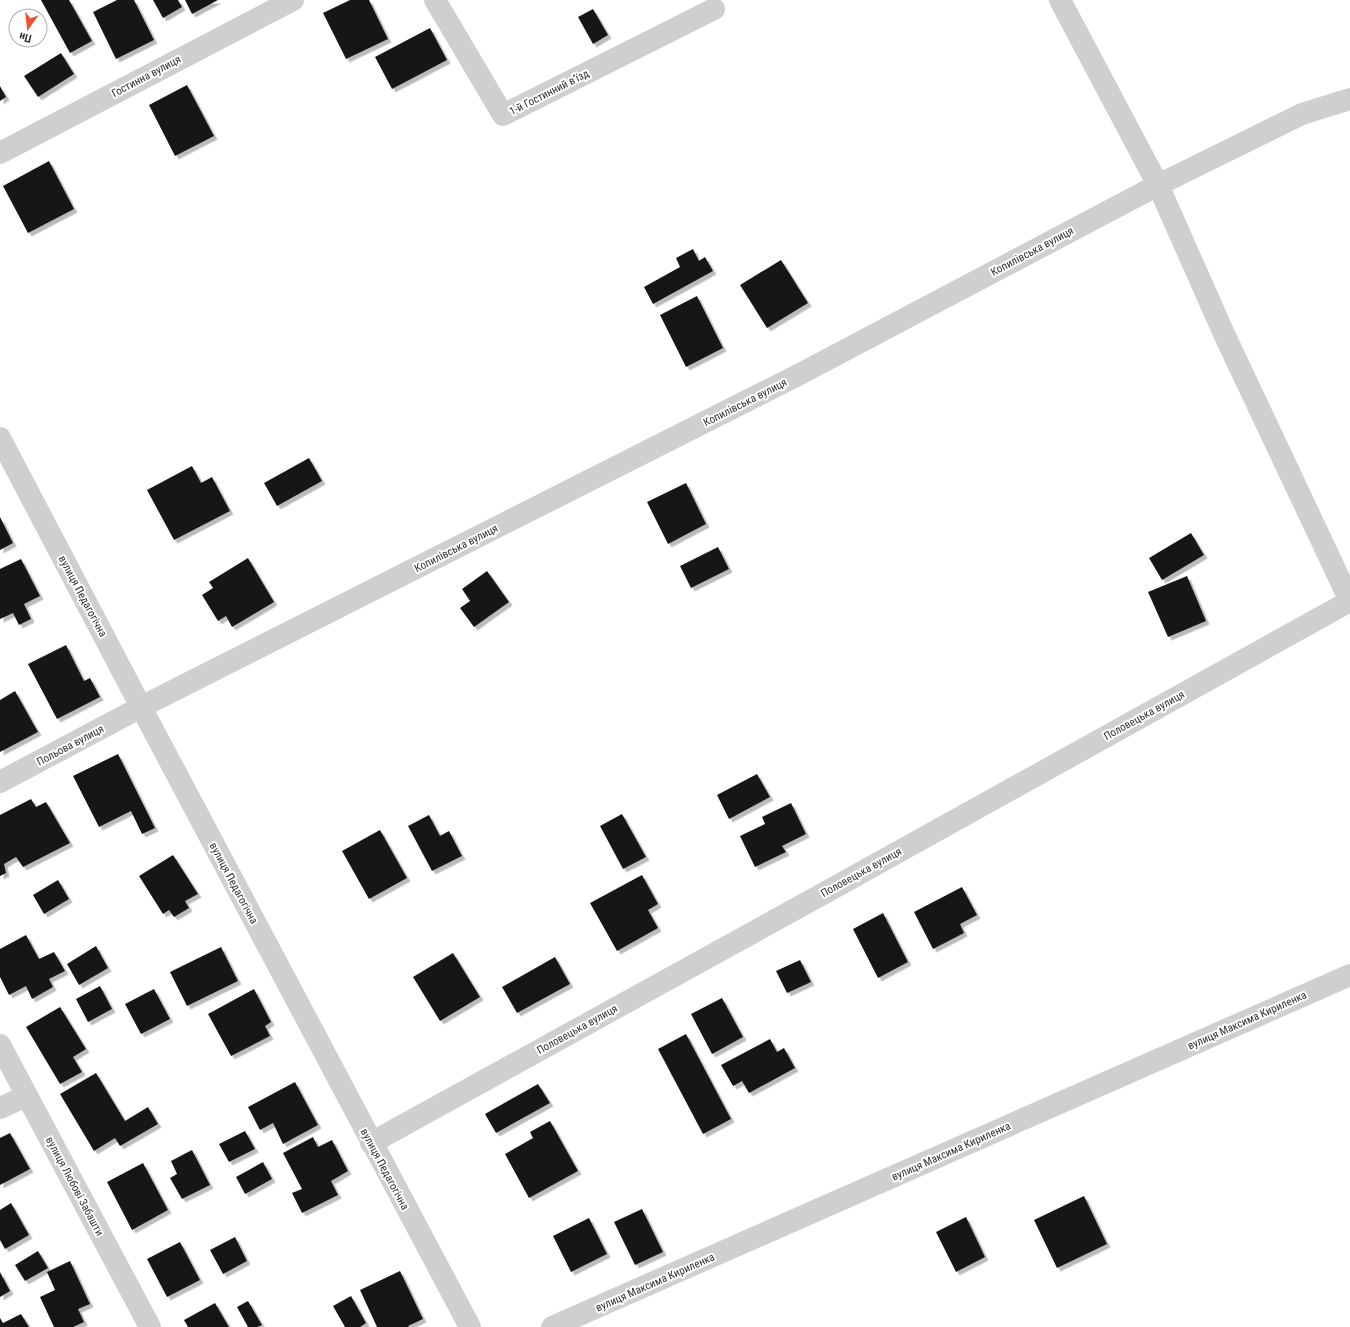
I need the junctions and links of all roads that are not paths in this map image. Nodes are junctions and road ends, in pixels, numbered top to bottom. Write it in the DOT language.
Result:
graph roads {
  1 [pos="293,0"];
  2 [pos="435,0"];
  3 [pos="1060,0"];
  4 [pos="714,9"];
  5 [pos="1350,98"];
  6 [pos="0,153"];
  7 [pos="1158,185"];
  8 [pos="3,451"];
  9 [pos="1350,601"];
  10 [pos="141,708"];
  11 [pos="0,782"];
  12 [pos="1350,975"];
  13 [pos="0,1045"];
  14 [pos="26,1096"];
  15 [pos="0,1108"];
  16 [pos="371,1143"];
  17 [pos="150,1327"];
  18 [pos="470,1327"];
  19 [pos="552,1327"];
  1 -- 6 [label="street, Гостинна вулиця"];
  2 -- 4 [label="street, 1-й Гостинний вʼїзд"];
  3 -- 7 [label="street"];
  5 -- 7 [label="street, Копилівська вулиця"];
  7 -- 9 [label="street"];
  7 -- 10 [label="street, Копилівська вулиця"];
  8 -- 10 [label="street, вулиця Педагогічна"];
  9 -- 16 [label="street, Половецька вулиця"];
  10 -- 11 [label="street, Польова вулиця"];
  10 -- 16 [label="street, вулиця Педагогічна"];
  12 -- 19 [label="street, вулиця Максима Кириленка"];
  13 -- 14 [label="street, вулиця Любові Забашти"];
  14 -- 15 [label="street"];
  14 -- 17 [label="street, вулиця Любові Забашти"];
  16 -- 18 [label="street, вулиця Педагогічна"];
}
